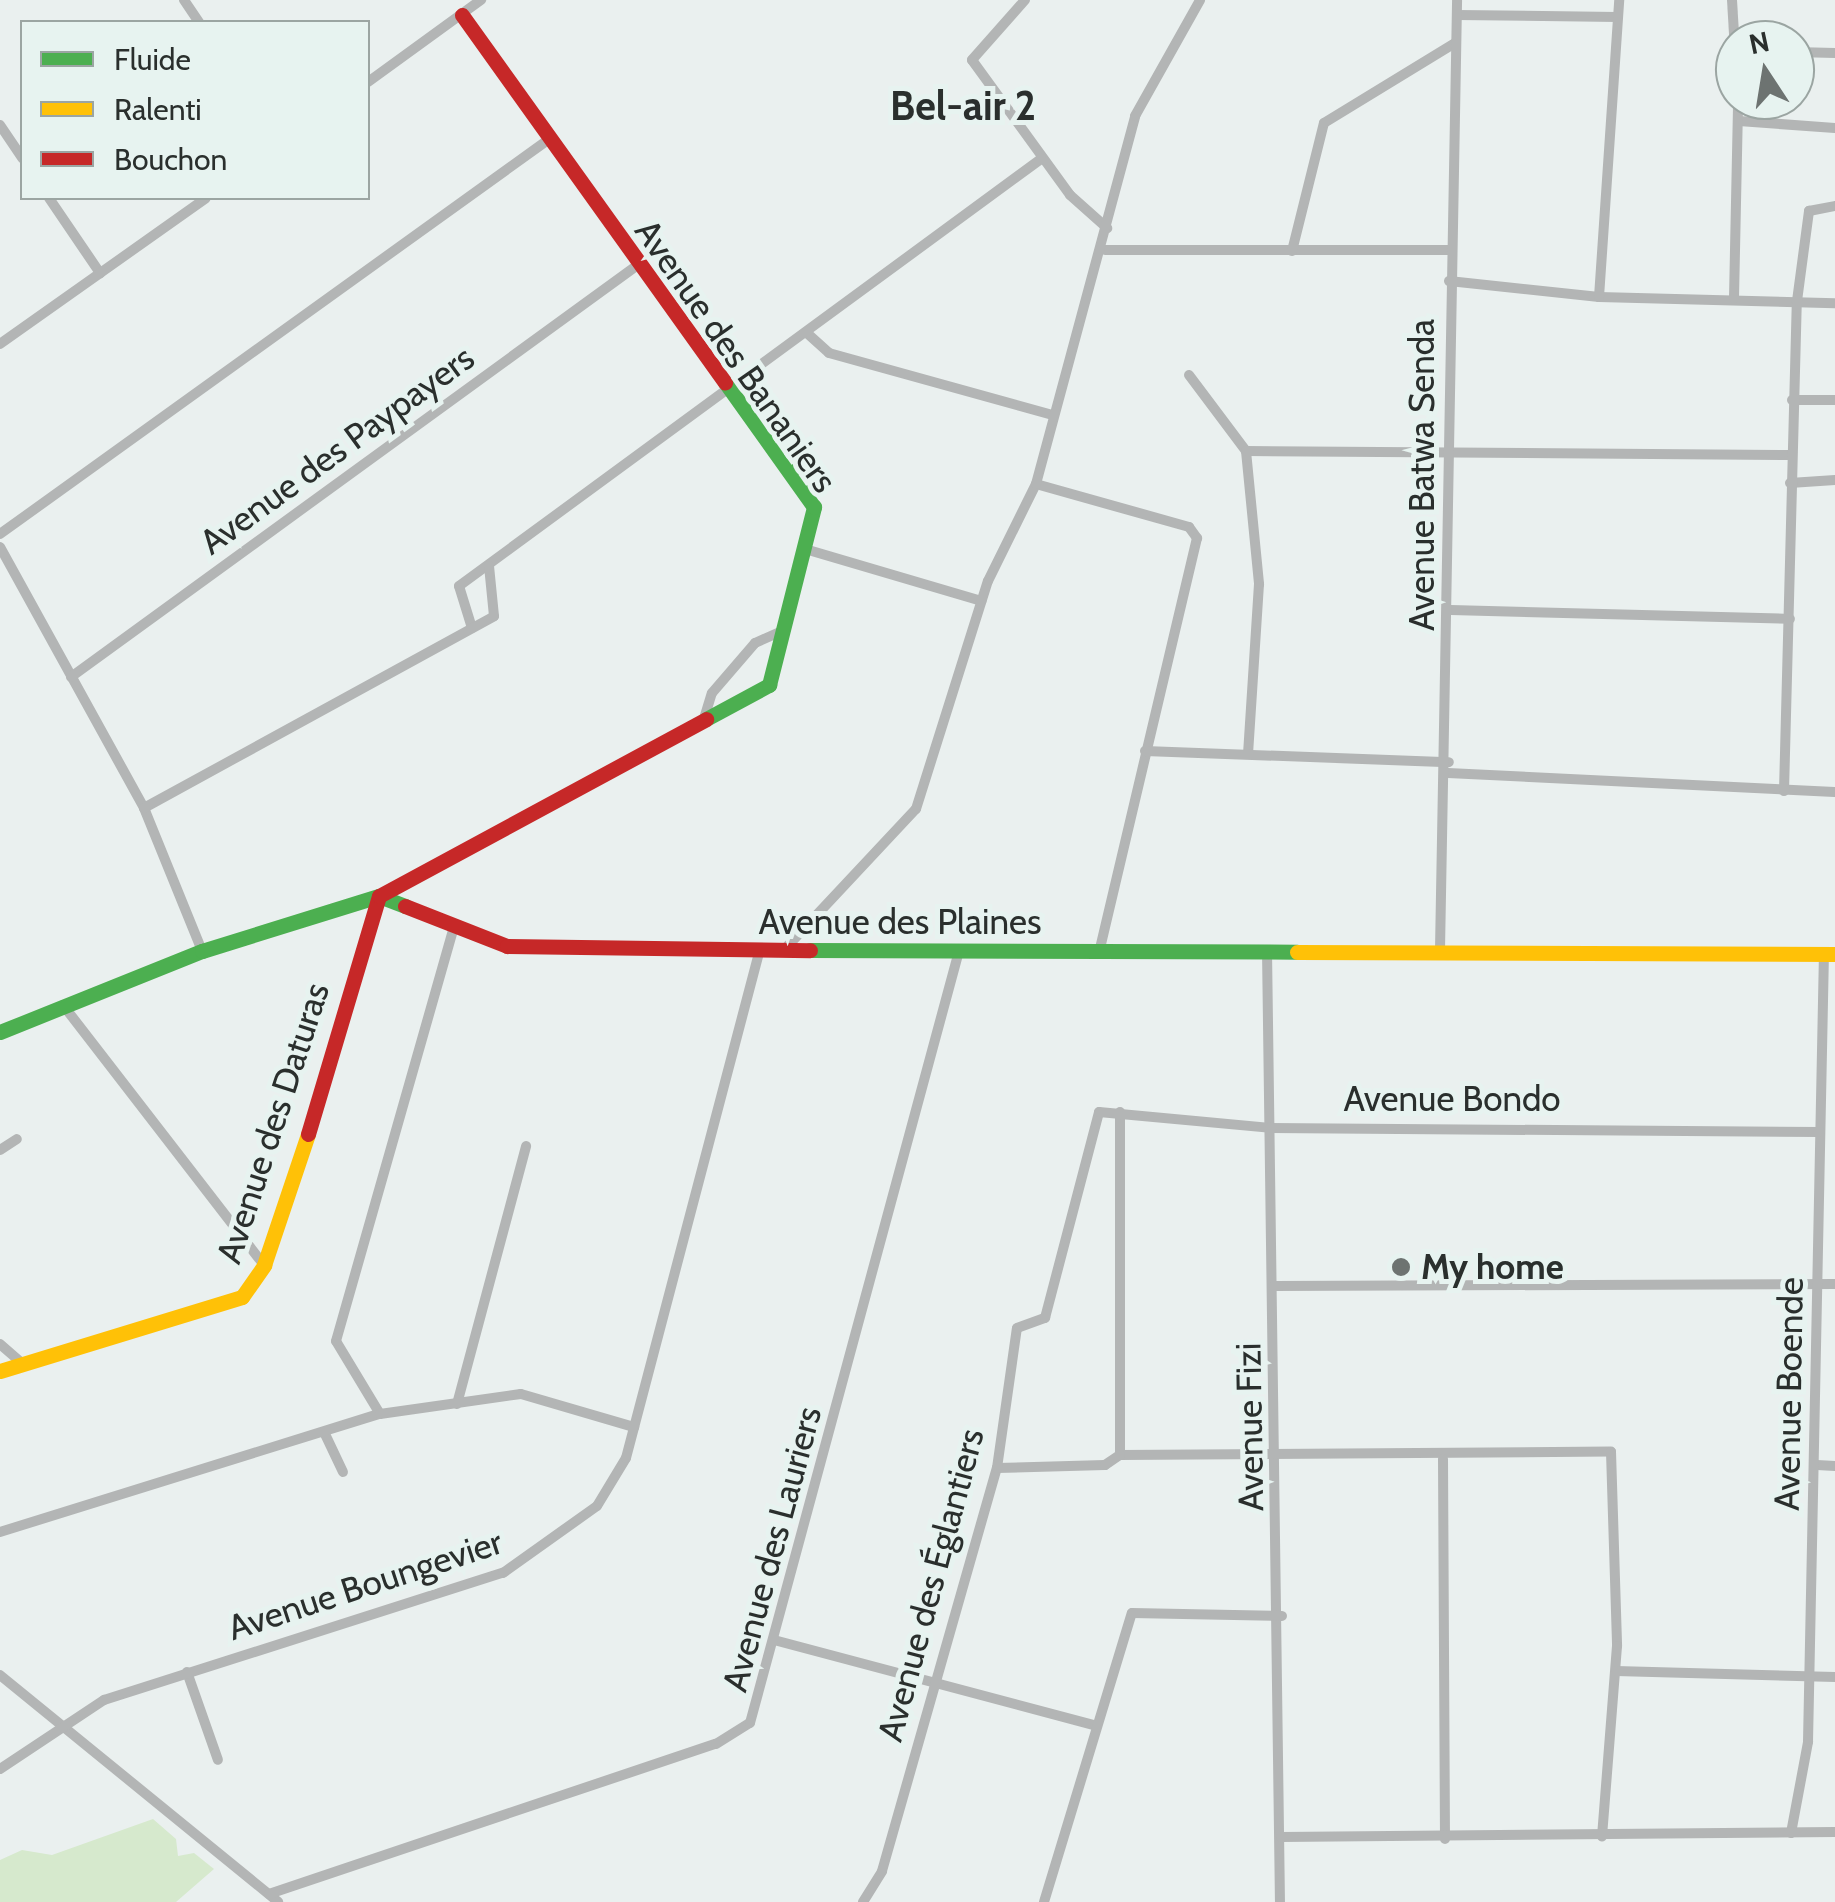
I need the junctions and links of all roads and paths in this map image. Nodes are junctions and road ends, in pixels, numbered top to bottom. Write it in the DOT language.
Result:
graph roads {
  1 [pos="184,0"];
  2 [pos="481,0"];
  3 [pos="1025,0"];
  4 [pos="1200,0"];
  5 [pos="1457,0"];
  6 [pos="1619,0"];
  7 [pos="462,15"];
  8 [pos="1457,15"];
  9 [pos="1617,17"];
  10 [pos="193,20"];
  11 [pos="1455,43"];
  12 [pos="370,81"];
  13 [pos="1739,121"];
  14 [pos="0,125"];
  15 [pos="1835,128"];
  16 [pos="548,140"];
  17 [pos="20,155"];
  18 [pos="1042,159"];
  19 [pos="50,200"];
  20 [pos="203,200"];
  21 [pos="1835,206"];
  22 [pos="1107,228"];
  23 [pos="1105,250"];
  24 [pos="1449,250"];
  25 [pos="1292,251"];
  26 [pos="635,267"];
  27 [pos="100,273"];
  28 [pos="1449,281"];
  29 [pos="1600,297"];
  30 [pos="1734,298"];
  31 [pos="1797,301"];
  32 [pos="1835,302"];
  33 [pos="808,334"];
  34 [pos="0,344"];
  35 [pos="1188,375"];
  36 [pos="730,393"];
  37 [pos="1792,400"];
  38 [pos="1835,400"];
  39 [pos="1053,415"];
  40 [pos="1246,451"];
  41 [pos="1450,454"];
  42 [pos="1790,455"];
  43 [pos="1835,480"];
  44 [pos="1790,483"];
  45 [pos="1036,484"];
  46 [pos="0,534"];
  47 [pos="0,546"];
  48 [pos="805,549"];
  49 [pos="489,566"];
  50 [pos="982,601"];
  51 [pos="1451,610"];
  52 [pos="1790,619"];
  53 [pos="472,628"];
  54 [pos="784,630"];
  55 [pos="71,678"];
  56 [pos="702,728"];
  57 [pos="1145,751"];
  58 [pos="1248,753"];
  59 [pos="1449,768"];
  60 [pos="1784,790"];
  61 [pos="1835,792"];
  62 [pos="144,808"];
  63 [pos="378,896"];
  64 [pos="454,928"];
  65 [pos="1267,950"];
  66 [pos="1440,950"];
  67 [pos="202,951"];
  68 [pos="782,952"];
  69 [pos="959,952"];
  70 [pos="1098,952"];
  71 [pos="759,953"];
  72 [pos="1829,954"];
  73 [pos="62,1004"];
  74 [pos="0,1032"];
  75 [pos="1120,1112"];
  76 [pos="1091,1122"];
  77 [pos="1270,1128"];
  78 [pos="1820,1132"];
  79 [pos="17,1139"];
  80 [pos="526,1146"];
  81 [pos="0,1150"];
  82 [pos="264,1264"];
  83 [pos="1818,1284"];
  84 [pos="1835,1284"];
  85 [pos="1274,1286"];
  86 [pos="0,1344"];
  87 [pos="22,1364"];
  88 [pos="0,1371"];
  89 [pos="457,1404"];
  90 [pos="380,1414"];
  91 [pos="634,1426"];
  92 [pos="325,1434"];
  93 [pos="1120,1455"];
  94 [pos="1278,1457"];
  95 [pos="1443,1459"];
  96 [pos="1818,1465"];
  97 [pos="1835,1466"];
  98 [pos="997,1468"];
  99 [pos="343,1472"];
  100 [pos="0,1532"];
  101 [pos="1282,1616"];
  102 [pos="774,1640"];
  103 [pos="1616,1670"];
  104 [pos="187,1672"];
  105 [pos="0,1675"];
  106 [pos="1835,1677"];
  107 [pos="1809,1678"];
  108 [pos="934,1682"];
  109 [pos="60,1725"];
  110 [pos="1096,1726"];
  111 [pos="218,1760"];
  112 [pos="0,1769"];
  113 [pos="1835,1832"];
  114 [pos="1792,1833"];
  115 [pos="1602,1836"];
  116 [pos="1281,1838"];
  117 [pos="1445,1838"];
  118 [pos="274,1898"];
  119 [pos="863,1902"];
  120 [pos="1044,1902"];
  121 [pos="1280,1902"];
  1 -- 10 [label="street"];
  2 -- 7 [label="street"];
  3 -- 18 [label="street"];
  4 -- 22 [label="street"];
  5 -- 8 [label="street, Avenue Batwa Senda"];
  6 -- 9 [label="street"];
  7 -- 12 [label="street"];
  7 -- 16 [label="street, Avenue des Bananiers"];
  8 -- 9 [label="street"];
  8 -- 11 [label="street, Avenue Batwa Senda"];
  9 -- 29 [label="street"];
  11 -- 24 [label="street, Avenue Batwa Senda"];
  11 -- 25 [label="street"];
  13 -- 15 [label="street"];
  13 -- 30 [label="street"];
  14 -- 17 [label="street"];
  16 -- 26 [label="street, Avenue des Bananiers"];
  16 -- 46 [label="street"];
  18 -- 22 [label="street"];
  18 -- 33 [label="street"];
  19 -- 27 [label="street"];
  20 -- 27 [label="street"];
  21 -- 31 [label="street"];
  22 -- 23 [label="street"];
  23 -- 25 [label="street"];
  23 -- 39 [label="street"];
  24 -- 25 [label="street"];
  24 -- 28 [label="street, Avenue Batwa Senda"];
  26 -- 36 [label="street, Avenue des Bananiers"];
  26 -- 55 [label="street, Avenue des Paypayers"];
  27 -- 34 [label="street"];
  28 -- 29 [label="street"];
  28 -- 41 [label="street, Avenue Batwa Senda"];
  29 -- 30 [label="street"];
  30 -- 31 [label="street"];
  31 -- 32 [label="street"];
  31 -- 37 [label="street"];
  33 -- 36 [label="street"];
  33 -- 39 [label="street"];
  35 -- 40 [label="street"];
  36 -- 48 [label="street, Avenue des Bananiers"];
  36 -- 49 [label="street"];
  37 -- 38 [label="street"];
  37 -- 42 [label="street"];
  39 -- 45 [label="street"];
  40 -- 41 [label="street"];
  40 -- 58 [label="street"];
  41 -- 42 [label="street"];
  41 -- 51 [label="street, Avenue Batwa Senda"];
  42 -- 44 [label="street"];
  43 -- 44 [label="street"];
  44 -- 52 [label="street"];
  45 -- 50 [label="street"];
  45 -- 57 [label="street"];
  47 -- 55 [label="street"];
  48 -- 50 [label="street"];
  48 -- 54 [label="street, Avenue des Bananiers"];
  49 -- 53 [label="street"];
  49 -- 53 [label="street"];
  50 -- 68 [label="street"];
  51 -- 52 [label="street"];
  51 -- 59 [label="street, Avenue Batwa Senda"];
  52 -- 60 [label="street"];
  53 -- 62 [label="street"];
  54 -- 56 [label="street"];
  54 -- 56 [label="street, Avenue des Bananiers"];
  55 -- 62 [label="street"];
  56 -- 63 [label="street, Avenue des Bananiers"];
  57 -- 58 [label="street"];
  57 -- 70 [label="street"];
  58 -- 59 [label="street"];
  59 -- 60 [label="street"];
  59 -- 66 [label="street, Avenue Batwa Senda"];
  60 -- 61 [label="street"];
  62 -- 67 [label="street"];
  63 -- 64 [label="street, Avenue des Plaines"];
  63 -- 67 [label="street"];
  63 -- 82 [label="street, Avenue des Daturas"];
  64 -- 71 [label="street, Avenue des Plaines"];
  64 -- 90 [label="street"];
  65 -- 66 [label="street, Avenue des Plaines"];
  65 -- 70 [label="street, Avenue des Plaines"];
  65 -- 77 [label="street, Avenue Fizi"];
  66 -- 72 [label="street, Avenue des Plaines"];
  67 -- 73 [label="street"];
  68 -- 69 [label="street, Avenue des Plaines"];
  68 -- 71 [label="street, Avenue des Plaines"];
  69 -- 70 [label="street, Avenue des Plaines"];
  69 -- 102 [label="street, Avenue des Lauriers"];
  71 -- 91 [label="street, Avenue Boungevier"];
  72 -- 78 [label="street, Avenue Boende"];
  73 -- 74 [label="street"];
  73 -- 82 [label="street"];
  75 -- 76 [label="street, Avenue Bondo"];
  75 -- 77 [label="street, Avenue Bondo"];
  75 -- 93 [label="street"];
  76 -- 98 [label="street, Avenue des Églantiers"];
  77 -- 78 [label="street, Avenue Bondo"];
  77 -- 85 [label="street, Avenue Fizi"];
  78 -- 83 [label="street, Avenue Boende"];
  79 -- 81 [label="street"];
  80 -- 89 [label="street"];
  82 -- 87 [label="street, Avenue des Daturas"];
  83 -- 84 [label="street"];
  83 -- 85 [label="street"];
  83 -- 96 [label="street, Avenue Boende"];
  85 -- 94 [label="street, Avenue Fizi"];
  86 -- 87 [label="street"];
  87 -- 88 [label="street, Avenue des Daturas"];
  89 -- 90 [label="street"];
  89 -- 91 [label="street"];
  90 -- 92 [label="street"];
  91 -- 104 [label="street, Avenue Boungevier"];
  92 -- 99 [label="street"];
  92 -- 100 [label="street"];
  93 -- 94 [label="street"];
  93 -- 98 [label="street"];
  94 -- 95 [label="street"];
  94 -- 101 [label="street, Avenue Fizi"];
  95 -- 103 [label="street"];
  95 -- 117 [label="street"];
  96 -- 97 [label="street"];
  96 -- 107 [label="street, Avenue Boende"];
  98 -- 108 [label="street, Avenue des Églantiers"];
  101 -- 110 [label="street"];
  101 -- 116 [label="street, Avenue Fizi"];
  102 -- 108 [label="street"];
  102 -- 118 [label="street, Avenue des Lauriers"];
  103 -- 107 [label="street"];
  103 -- 115 [label="street"];
  104 -- 109 [label="street, Avenue Boungevier"];
  104 -- 111 [label="street"];
  105 -- 109 [label="street"];
  106 -- 107 [label="street"];
  107 -- 114 [label="street, Avenue Boende"];
  108 -- 110 [label="street"];
  108 -- 119 [label="street, Avenue des Églantiers"];
  109 -- 112 [label="street, Avenue Boungevier"];
  109 -- 118 [label="street"];
  110 -- 120 [label="street"];
  113 -- 114 [label="street"];
  114 -- 115 [label="street"];
  115 -- 117 [label="street"];
  116 -- 117 [label="street"];
  116 -- 121 [label="street, Avenue Fizi"];
}
